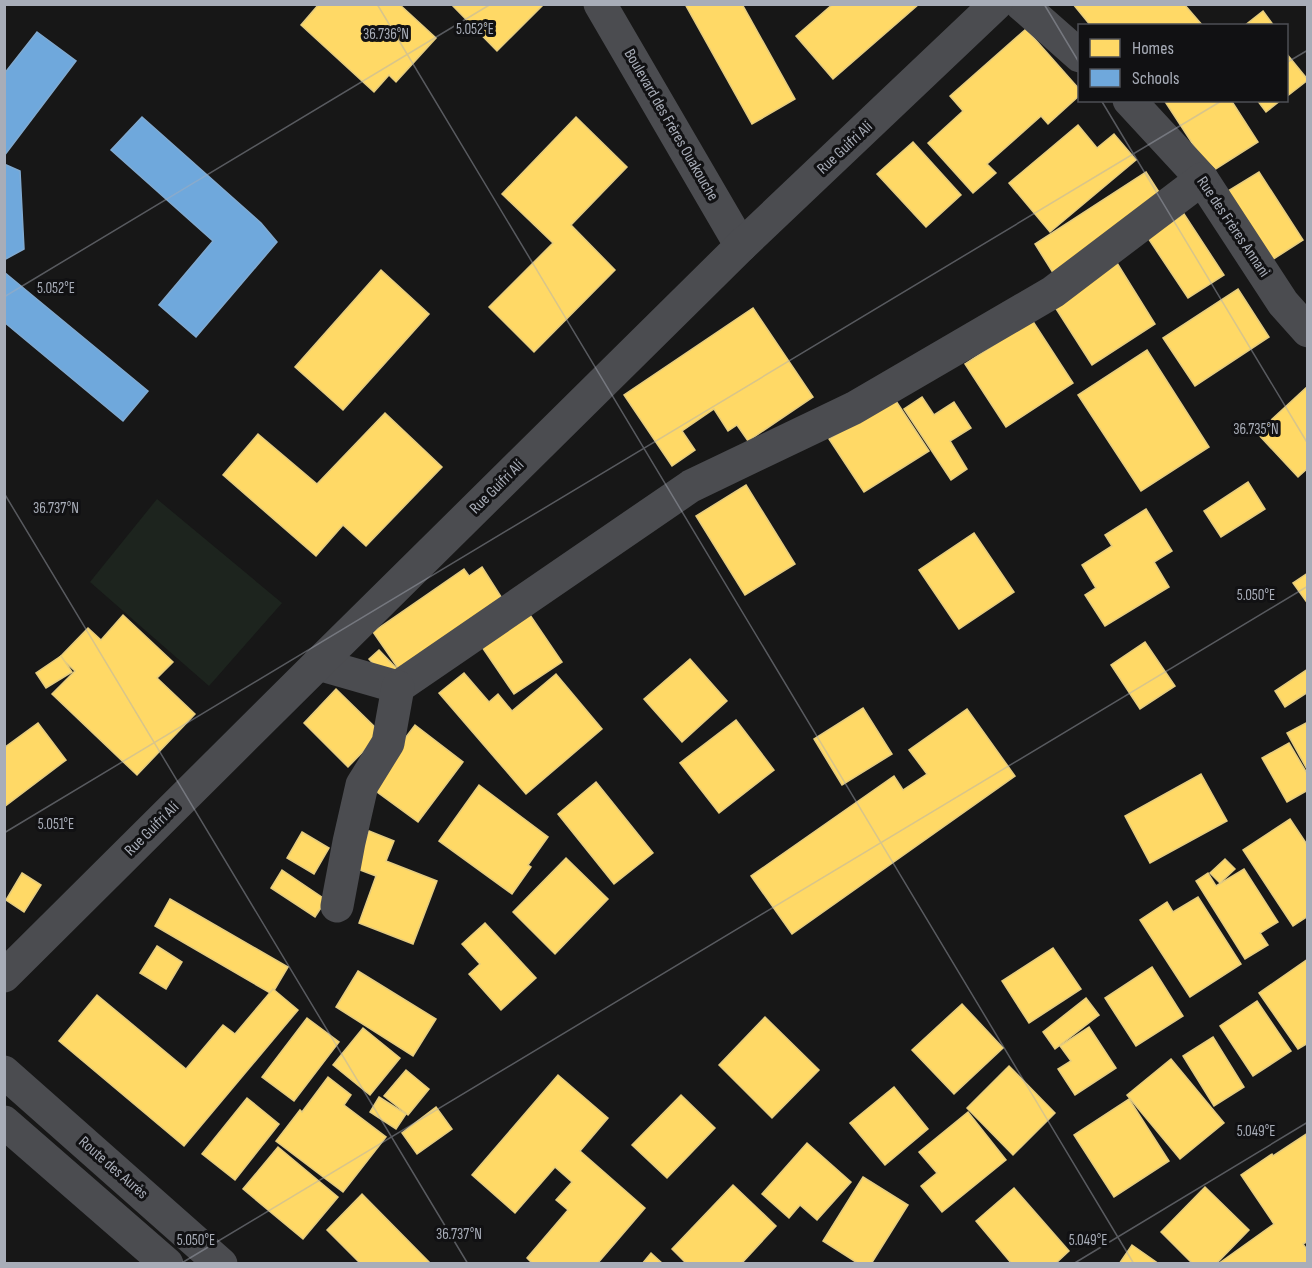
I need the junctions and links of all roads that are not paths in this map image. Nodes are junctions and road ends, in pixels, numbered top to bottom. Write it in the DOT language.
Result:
graph roads {
  1 [pos="600,4"];
  2 [pos="996,4"];
  3 [pos="1021,4"];
  4 [pos="1078,54"];
  5 [pos="1131,102"];
  6 [pos="1202,179"];
  7 [pos="741,246"];
  8 [pos="1308,331"];
  9 [pos="318,664"];
  10 [pos="398,687"];
  11 [pos="338,906"];
  12 [pos="4,976"];
  13 [pos="4,1072"];
  14 [pos="4,1122"];
  15 [pos="167,1263"];
  16 [pos="221,1263"];
  1 -- 7 [label="street, Boulevard des Frères Ouakouche"];
  2 -- 7 [label="street, Rue Guifri Ali"];
  3 -- 4 [label="street"];
  5 -- 6 [label="street, Rue des Frères Annani"];
  6 -- 8 [label="street, Rue des Frères Annani"];
  6 -- 10 [label="street"];
  7 -- 9 [label="street, Rue Guifri Ali"];
  9 -- 10 [label="street"];
  9 -- 12 [label="street, Rue Guifri Ali"];
  10 -- 11 [label="street"];
  13 -- 16 [label="street, Route des Aurès"];
  14 -- 15 [label="street"];
}
